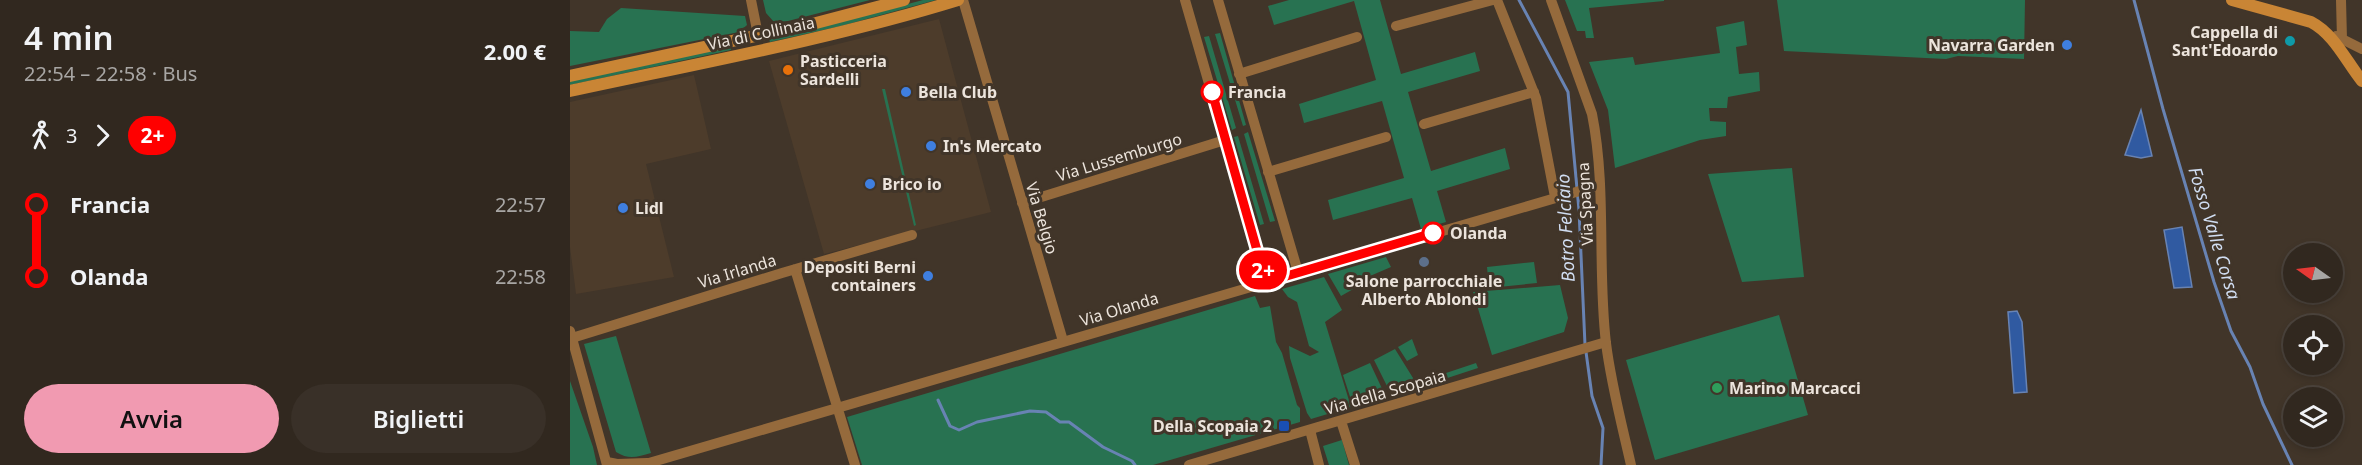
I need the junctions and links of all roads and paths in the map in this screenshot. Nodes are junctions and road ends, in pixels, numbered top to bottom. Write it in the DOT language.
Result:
graph roads {
  1 [pos="751,0"];
  2 [pos="904,0"];
  3 [pos="958,0"];
  4 [pos="963,0"];
  5 [pos="1185,0"];
  6 [pos="1218,0"];
  7 [pos="1495,0"];
  8 [pos="1551,0"];
  9 [pos="2232,0"];
  10 [pos="2342,0"];
  11 [pos="1396,26"];
  12 [pos="2327,32"];
  13 [pos="758,35"];
  14 [pos="1357,37"];
  15 [pos="2342,39"];
  16 [pos="2362,49"];
  17 [pos="1239,74"];
  18 [pos="570,76"];
  19 [pos="2362,81"];
  20 [pos="570,91"];
  21 [pos="1534,92"];
  22 [pos="1424,124"];
  23 [pos="1386,137"];
  24 [pos="1225,140"];
  25 [pos="1268,172"];
  26 [pos="1600,185"];
  27 [pos="1557,196"];
  28 [pos="1022,203"];
  29 [pos="912,235"];
  30 [pos="795,269"];
  31 [pos="1298,272"];
  32 [pos="1266,282"];
  33 [pos="571,335"];
  34 [pos="1063,341"];
  35 [pos="1606,342"];
  36 [pos="838,407"];
  37 [pos="1341,421"];
  38 [pos="1310,430"];
  39 [pos="607,463"];
  40 [pos="644,464"];
  41 [pos="855,465"];
  42 [pos="1189,465"];
  43 [pos="1319,465"];
  44 [pos="1355,465"];
  45 [pos="1631,465"];
  1 -- 13 [label="street"];
  2 -- 13 [label="street, Via di Collinaia"];
  3 -- 20 [label="street, Via di Collinaia"];
  4 -- 28 [label="street, Via Belgio"];
  5 -- 24 [label="street"];
  6 -- 17 [label="street"];
  7 -- 11 [label="street"];
  7 -- 21 [label="street"];
  8 -- 26 [label="street, Via Spagna"];
  9 -- 12 [label="street"];
  10 -- 15 [label="street"];
  12 -- 15 [label="street"];
  12 -- 19 [label="street"];
  13 -- 18 [label="street, Via di Collinaia"];
  14 -- 17 [label="street"];
  15 -- 16 [label="street"];
  17 -- 25 [label="street"];
  21 -- 22 [label="street"];
  21 -- 27 [label="street"];
  23 -- 25 [label="street"];
  24 -- 28 [label="street, Via Lussemburgo"];
  24 -- 32 [label="street"];
  25 -- 31 [label="street"];
  26 -- 27 [label="street, Via Olanda"];
  26 -- 35 [label="street, Via Spagna"];
  27 -- 31 [label="street, Via Olanda"];
  28 -- 34 [label="street, Via Belgio"];
  29 -- 30 [label="street, Via Irlanda"];
  30 -- 33 [label="street, Via Irlanda"];
  30 -- 36 [label="street"];
  31 -- 32 [label="street, Via Olanda"];
  32 -- 34 [label="street, Via Olanda"];
  33 -- 39 [label="street"];
  34 -- 36 [label="street, Via Olanda"];
  35 -- 37 [label="street, Via della Scopaia"];
  35 -- 45 [label="street, Via Spagna"];
  36 -- 40 [label="street, Via Olanda"];
  36 -- 41 [label="street"];
  37 -- 38 [label="street, Via della Scopaia"];
  37 -- 44 [label="street"];
  38 -- 42 [label="street, Via della Scopaia"];
  38 -- 43 [label="street"];
  39 -- 40 [label="street, Via Olanda"];
}
